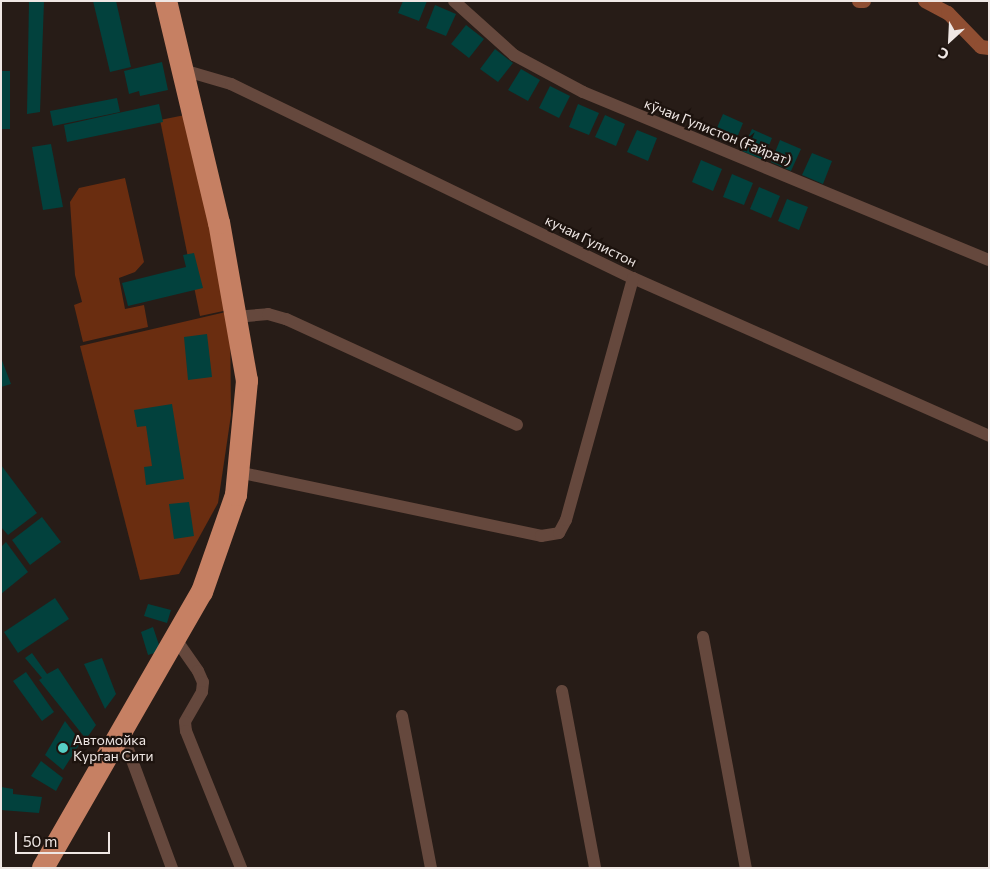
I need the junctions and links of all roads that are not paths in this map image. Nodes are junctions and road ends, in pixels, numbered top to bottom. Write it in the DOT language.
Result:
graph roads {
  1 [pos="166,1"];
  2 [pos="454,1"];
  3 [pos="183,70"];
  4 [pos="989,260"];
  5 [pos="633,278"];
  6 [pos="235,317"];
  7 [pos="517,425"];
  8 [pos="989,436"];
  9 [pos="238,472"];
  10 [pos="702,637"];
  11 [pos="176,638"];
  12 [pos="562,691"];
  13 [pos="402,716"];
  14 [pos="122,733"];
  15 [pos="43,868"];
  16 [pos="172,868"];
  17 [pos="241,868"];
  18 [pos="431,868"];
  19 [pos="595,868"];
  20 [pos="746,868"];
  1 -- 3 [label="highway"];
  2 -- 4 [label="street, кӯчаи Гулистон (Ғайрат)"];
  3 -- 5 [label="street, кучаи Гулистон"];
  3 -- 6 [label="highway"];
  5 -- 8 [label="street, кучаи Гулистон"];
  5 -- 9 [label="street"];
  6 -- 7 [label="street"];
  6 -- 9 [label="highway"];
  9 -- 11 [label="highway"];
  10 -- 20 [label="street"];
  11 -- 14 [label="highway"];
  11 -- 17 [label="street"];
  12 -- 19 [label="street"];
  13 -- 18 [label="street"];
  14 -- 15 [label="highway"];
  14 -- 16 [label="street"];
}
